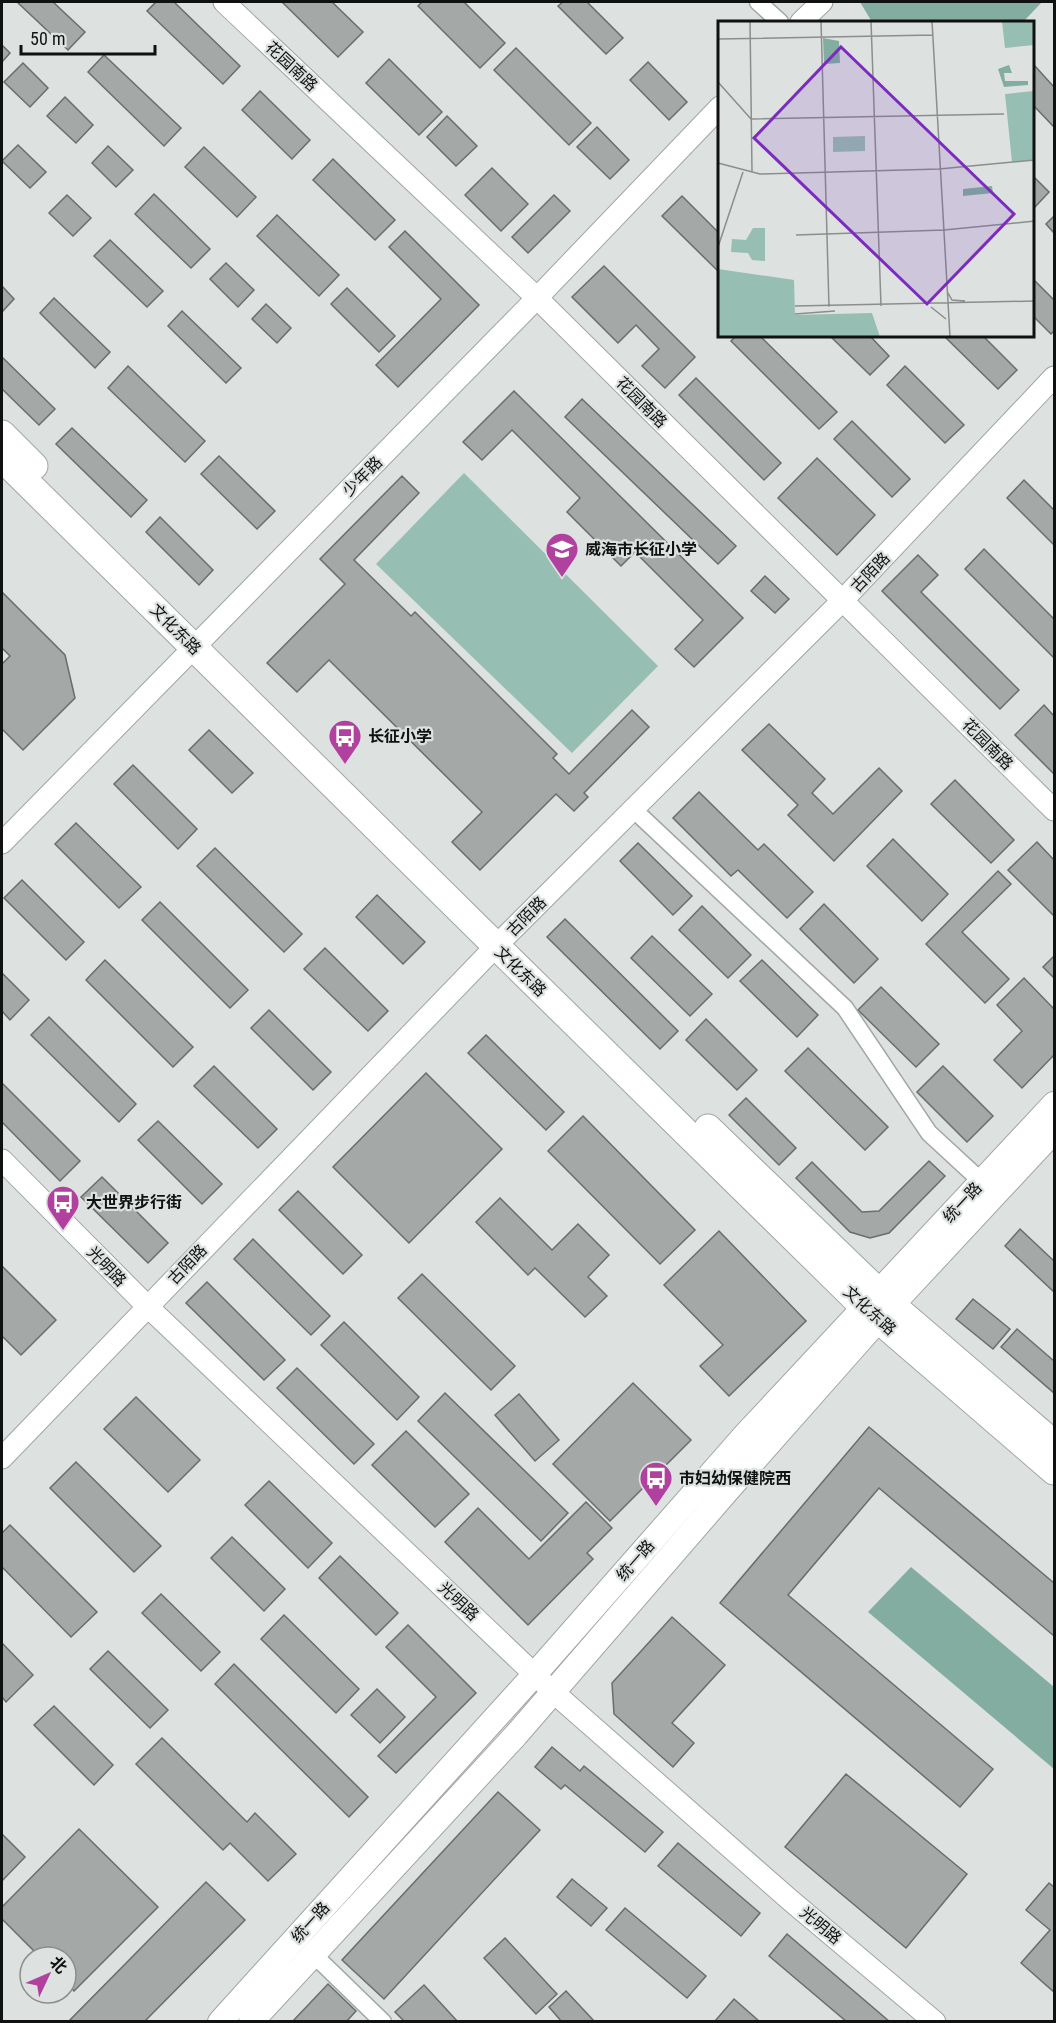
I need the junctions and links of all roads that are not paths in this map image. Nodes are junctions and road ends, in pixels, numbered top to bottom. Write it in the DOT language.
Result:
graph roads {
  1 [pos="224,2"];
  2 [pos="758,2"];
  3 [pos="822,2"];
  4 [pos="779,21"];
  5 [pos="802,21"];
  6 [pos="718,109"];
  7 [pos="537,298"];
  8 [pos="1054,377"];
  9 [pos="2,434"];
  10 [pos="2,458"];
  11 [pos="842,601"];
  12 [pos="200,641"];
  13 [pos="633,810"];
  14 [pos="1054,810"];
  15 [pos="2,843"];
  16 [pos="501,941"];
  17 [pos="1054,1104"];
  18 [pos="1054,1131"];
  19 [pos="2,1160"];
  20 [pos="981,1181"];
  21 [pos="147,1306"];
  22 [pos="878,1306"];
  23 [pos="1054,1444"];
  24 [pos="2,1458"];
  25 [pos="1054,1471"];
  26 [pos="535,1674"];
  27 [pos="552,1691"];
  28 [pos="314,1955"];
  29 [pos="220,2022"];
  30 [pos="251,2022"];
  31 [pos="382,2022"];
  32 [pos="935,2022"];
  1 -- 7 [label="street, 花园南路"];
  2 -- 4 [label="street"];
  3 -- 5 [label="street"];
  6 -- 7 [label="street, 少年路"];
  7 -- 11 [label="street, 花园南路"];
  7 -- 12 [label="street, 少年路"];
  8 -- 11 [label="street, 古陌路"];
  9 -- 12 [label="main road"];
  10 -- 12 [label="main road, 文化东路"];
  11 -- 13 [label="street, 古陌路"];
  11 -- 14 [label="street, 花园南路"];
  12 -- 15 [label="street, 少年路"];
  12 -- 16 [label="main road, 文化东路"];
  13 -- 16 [label="street, 古陌路"];
  13 -- 20 [label="street"];
  16 -- 21 [label="street, 古陌路"];
  16 -- 22 [label="main road, 文化东路"];
  17 -- 20 [label="main road, 统一路"];
  18 -- 22 [label="main road, 统一路"];
  19 -- 21 [label="street, 光明路"];
  20 -- 22 [label="main road, 统一路"];
  21 -- 24 [label="street, 古陌路"];
  21 -- 26 [label="street, 光明路"];
  22 -- 23 [label="main road"];
  22 -- 25 [label="main road, 文化东路"];
  22 -- 26 [label="main road, 统一路"];
  22 -- 27 [label="main road, 统一路"];
  26 -- 27 [label="street, 光明路"];
  26 -- 29 [label="main road, 统一路"];
  27 -- 28 [label="main road, 统一路"];
  27 -- 32 [label="street, 光明路"];
  28 -- 30 [label="main road, 统一路"];
  28 -- 31 [label="street"];
}
